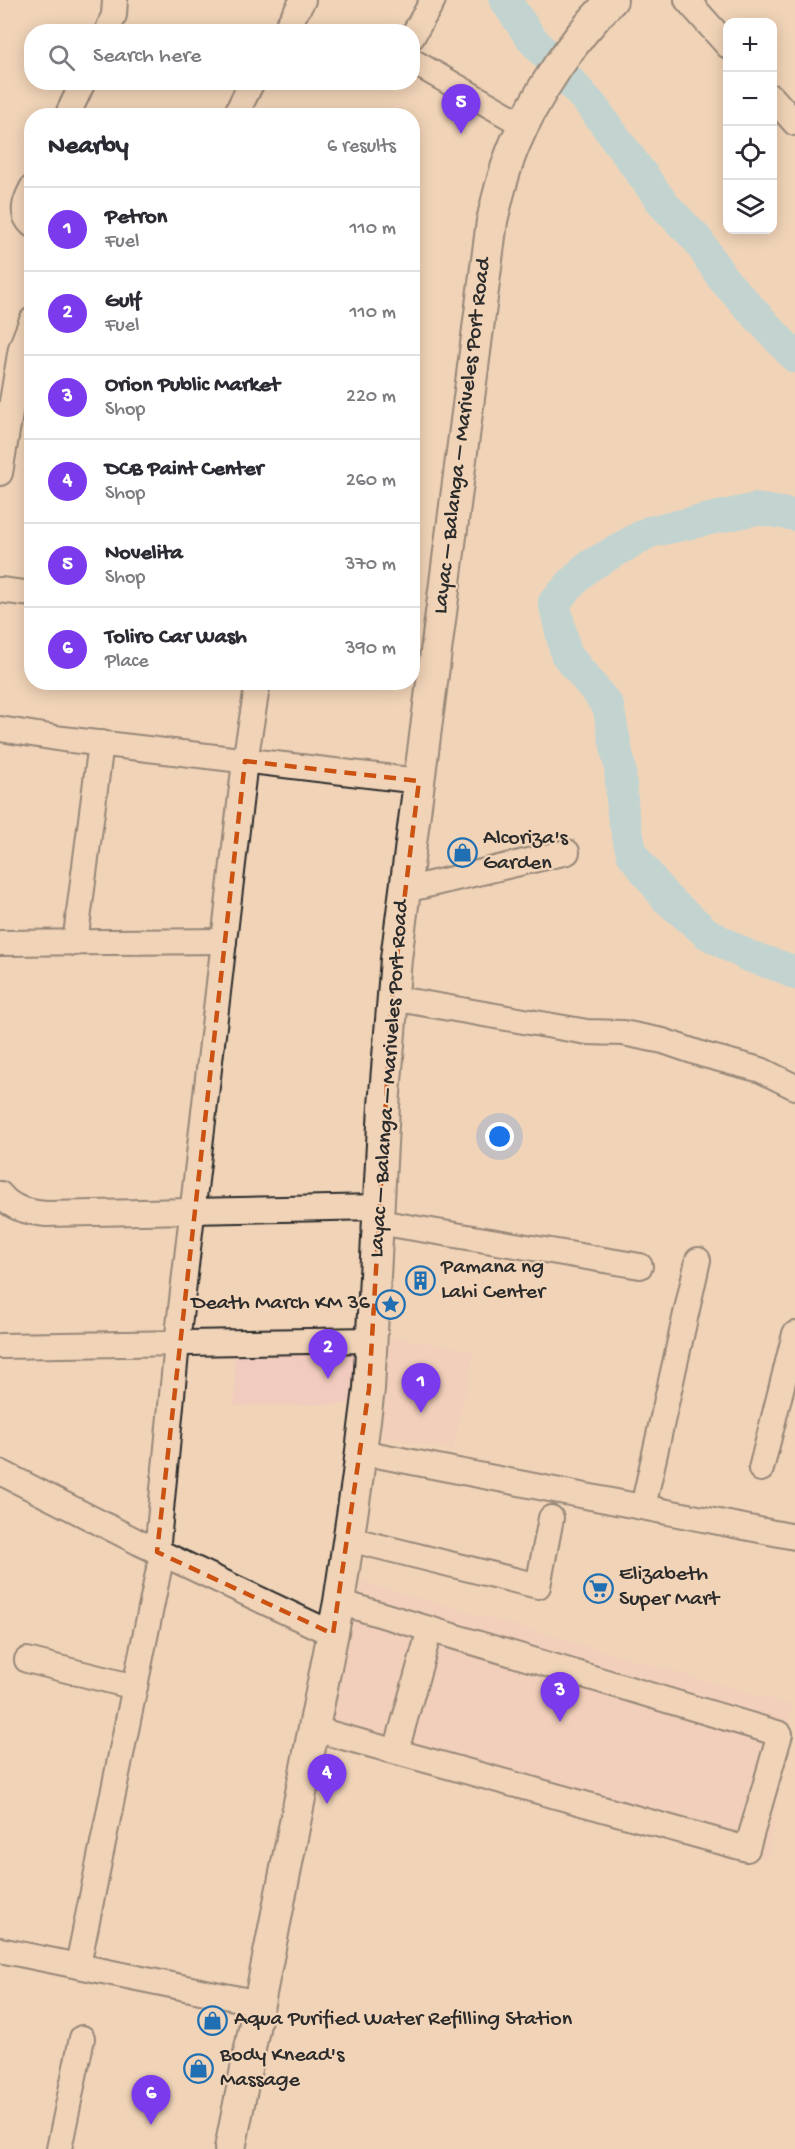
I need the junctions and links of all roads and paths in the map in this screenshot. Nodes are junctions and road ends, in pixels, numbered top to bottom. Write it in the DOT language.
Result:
graph roads {
  1 [pos="116,0"];
  2 [pos="303,0"];
  3 [pos="433,0"];
  4 [pos="612,0"];
  5 [pos="687,0"];
  6 [pos="110,24"];
  7 [pos="289,24"];
  8 [pos="419,24"];
  9 [pos="723,40"];
  10 [pos="420,66"];
  11 [pos="79,90"];
  12 [pos="248,90"];
  13 [pos="71,108"];
  14 [pos="239,108"];
  15 [pos="524,125"];
  16 [pos="24,340"];
  17 [pos="17,367"];
  18 [pos="0,473"];
  19 [pos="0,590"];
  20 [pos="24,593"];
  21 [pos="257,690"];
  22 [pos="0,729"];
  23 [pos="101,743"];
  24 [pos="245,761"];
  25 [pos="419,781"];
  26 [pos="567,852"];
  27 [pos="405,890"];
  28 [pos="224,941"];
  29 [pos="75,943"];
  30 [pos="0,944"];
  31 [pos="392,998"];
  32 [pos="795,1087"];
  33 [pos="0,1194"];
  34 [pos="193,1210"];
  35 [pos="378,1214"];
  36 [pos="698,1260"];
  37 [pos="640,1266"];
  38 [pos="795,1334"];
  39 [pos="372,1340"];
  40 [pos="177,1343"];
  41 [pos="0,1346"];
  42 [pos="361,1452"];
  43 [pos="760,1469"];
  44 [pos="0,1472"];
  45 [pos="643,1508"];
  46 [pos="551,1518"];
  47 [pos="795,1538"];
  48 [pos="349,1539"];
  49 [pos="160,1553"];
  50 [pos="339,1602"];
  51 [pos="430,1629"];
  52 [pos="333,1635"];
  53 [pos="27,1660"];
  54 [pos="135,1687"];
  55 [pos="314,1729"];
  56 [pos="396,1751"];
  57 [pos="0,1950"];
  58 [pos="78,1965"];
  59 [pos="259,2002"];
  60 [pos="82,2038"];
  61 [pos="59,2149"];
  62 [pos="230,2149"];
  1 -- 6 [label="street"];
  2 -- 7 [label="street"];
  3 -- 8 [label="street"];
  4 -- 15 [label="main road, Layac – Balanga – Mariveles Port Road"];
  5 -- 9 [label="street"];
  10 -- 15 [label="street"];
  11 -- 13 [label="street"];
  12 -- 14 [label="street"];
  15 -- 25 [label="main road, Layac – Balanga – Mariveles Port Road"];
  16 -- 17 [label="street"];
  17 -- 18 [label="street"];
  19 -- 20 [label="street"];
  21 -- 24 [label="street"];
  22 -- 23 [label="street"];
  23 -- 24 [label="street"];
  23 -- 29 [label="street"];
  24 -- 25 [label="street"];
  24 -- 28 [label="street"];
  25 -- 27 [label="main road, Layac – Balanga – Mariveles Port Road"];
  26 -- 27 [label="street"];
  27 -- 31 [label="main road, Layac – Balanga – Mariveles Port Road"];
  28 -- 29 [label="street"];
  28 -- 34 [label="street"];
  29 -- 30 [label="street"];
  31 -- 32 [label="street"];
  31 -- 35 [label="main road, Layac – Balanga – Mariveles Port Road"];
  33 -- 34 [label="street"];
  34 -- 35 [label="street"];
  34 -- 40 [label="street"];
  35 -- 37 [label="street"];
  35 -- 39 [label="main road, Layac – Balanga – Mariveles Port Road"];
  36 -- 45 [label="street"];
  38 -- 43 [label="street"];
  39 -- 40 [label="street"];
  39 -- 42 [label="main road, Layac – Balanga – Mariveles Port Road"];
  40 -- 41 [label="street"];
  40 -- 49 [label="street"];
  42 -- 45 [label="street"];
  42 -- 48 [label="main road, Layac – Balanga – Mariveles Port Road"];
  44 -- 49 [label="street"];
  45 -- 47 [label="street"];
  46 -- 48 [label="street"];
  48 -- 50 [label="main road, Layac – Balanga – Mariveles Port Road"];
  49 -- 52 [label="street"];
  49 -- 54 [label="street"];
  50 -- 51 [label="street"];
  50 -- 52 [label="main road, Layac – Balanga – Mariveles Port Road"];
  51 -- 56 [label="street"];
  51 -- 56 [label="street"];
  52 -- 55 [label="main road, Layac – Balanga – Mariveles Port Road"];
  53 -- 54 [label="street"];
  54 -- 58 [label="street"];
  55 -- 56 [label="street"];
  55 -- 59 [label="main road, Layac – Balanga – Mariveles Port Road"];
  57 -- 58 [label="street"];
  58 -- 59 [label="street"];
  59 -- 62 [label="main road, Layac – Balanga – Mariveles Port Road"];
  60 -- 61 [label="street"];
}
